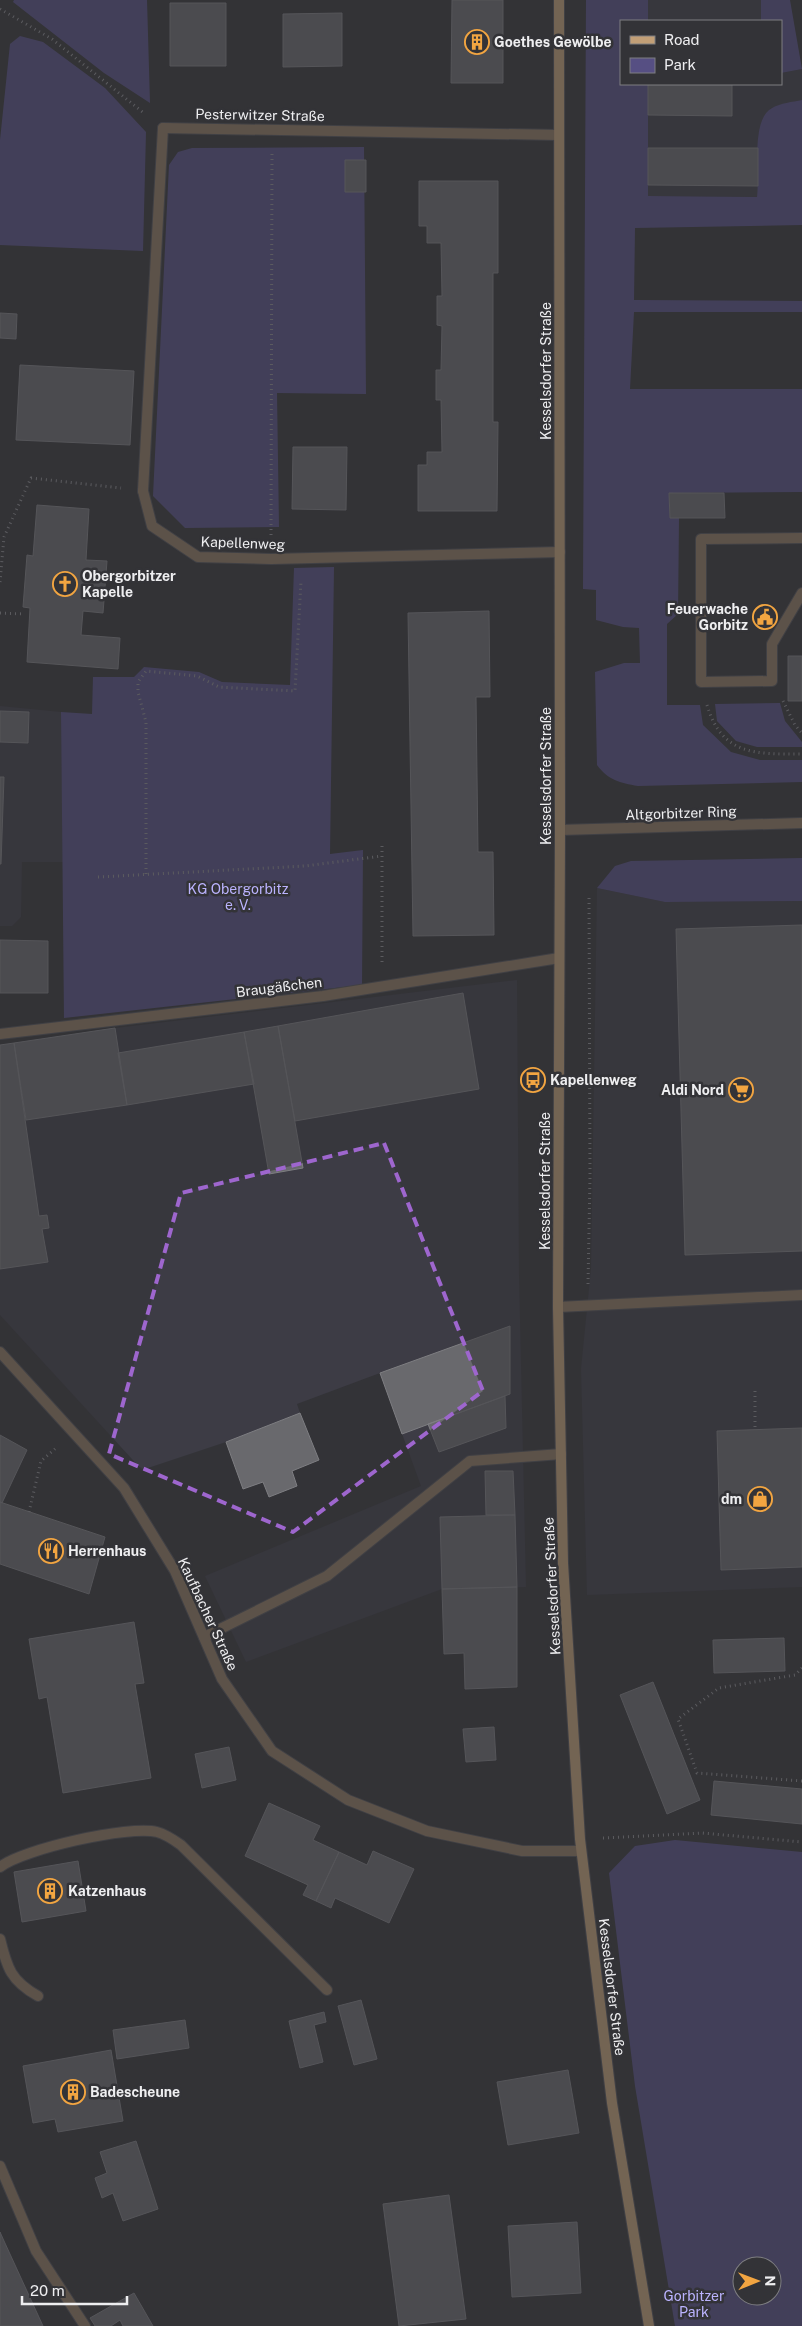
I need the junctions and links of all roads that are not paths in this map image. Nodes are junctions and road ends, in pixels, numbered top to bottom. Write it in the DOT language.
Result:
graph roads {
  1 [pos="559,0"];
  2 [pos="163,128"];
  3 [pos="559,134"];
  4 [pos="802,538"];
  5 [pos="560,552"];
  6 [pos="802,593"];
  7 [pos="802,823"];
  8 [pos="560,830"];
  9 [pos="559,958"];
  10 [pos="0,1034"];
  11 [pos="802,1295"];
  12 [pos="558,1307"];
  13 [pos="0,1352"];
  14 [pos="562,1454"];
  15 [pos="204,1637"];
  16 [pos="581,1850"];
  17 [pos="0,1867"];
  18 [pos="0,1939"];
  19 [pos="327,1990"];
  20 [pos="38,1996"];
  21 [pos="0,2166"];
  22 [pos="85,2326"];
  23 [pos="649,2326"];
  1 -- 3 [label="main road, Kesselsdorfer Straße"];
  2 -- 3 [label="street, Pesterwitzer Straße"];
  2 -- 5 [label="street, Kapellenweg"];
  3 -- 5 [label="main road, Kesselsdorfer Straße"];
  4 -- 6 [label="street"];
  5 -- 8 [label="main road, Kesselsdorfer Straße"];
  7 -- 8 [label="street, Altgorbitzer Ring"];
  8 -- 9 [label="main road, Kesselsdorfer Straße"];
  9 -- 10 [label="street, Braugäßchen"];
  9 -- 12 [label="main road, Kesselsdorfer Straße"];
  11 -- 12 [label="street"];
  12 -- 14 [label="main road, Kesselsdorfer Straße"];
  13 -- 15 [label="street, Kaufbacher Straße"];
  14 -- 15 [label="street"];
  14 -- 16 [label="main road, Kesselsdorfer Straße"];
  15 -- 16 [label="street, Kaufbacher Straße"];
  16 -- 23 [label="main road, Kesselsdorfer Straße"];
  17 -- 19 [label="street"];
  18 -- 20 [label="street"];
  21 -- 22 [label="street"];
}
